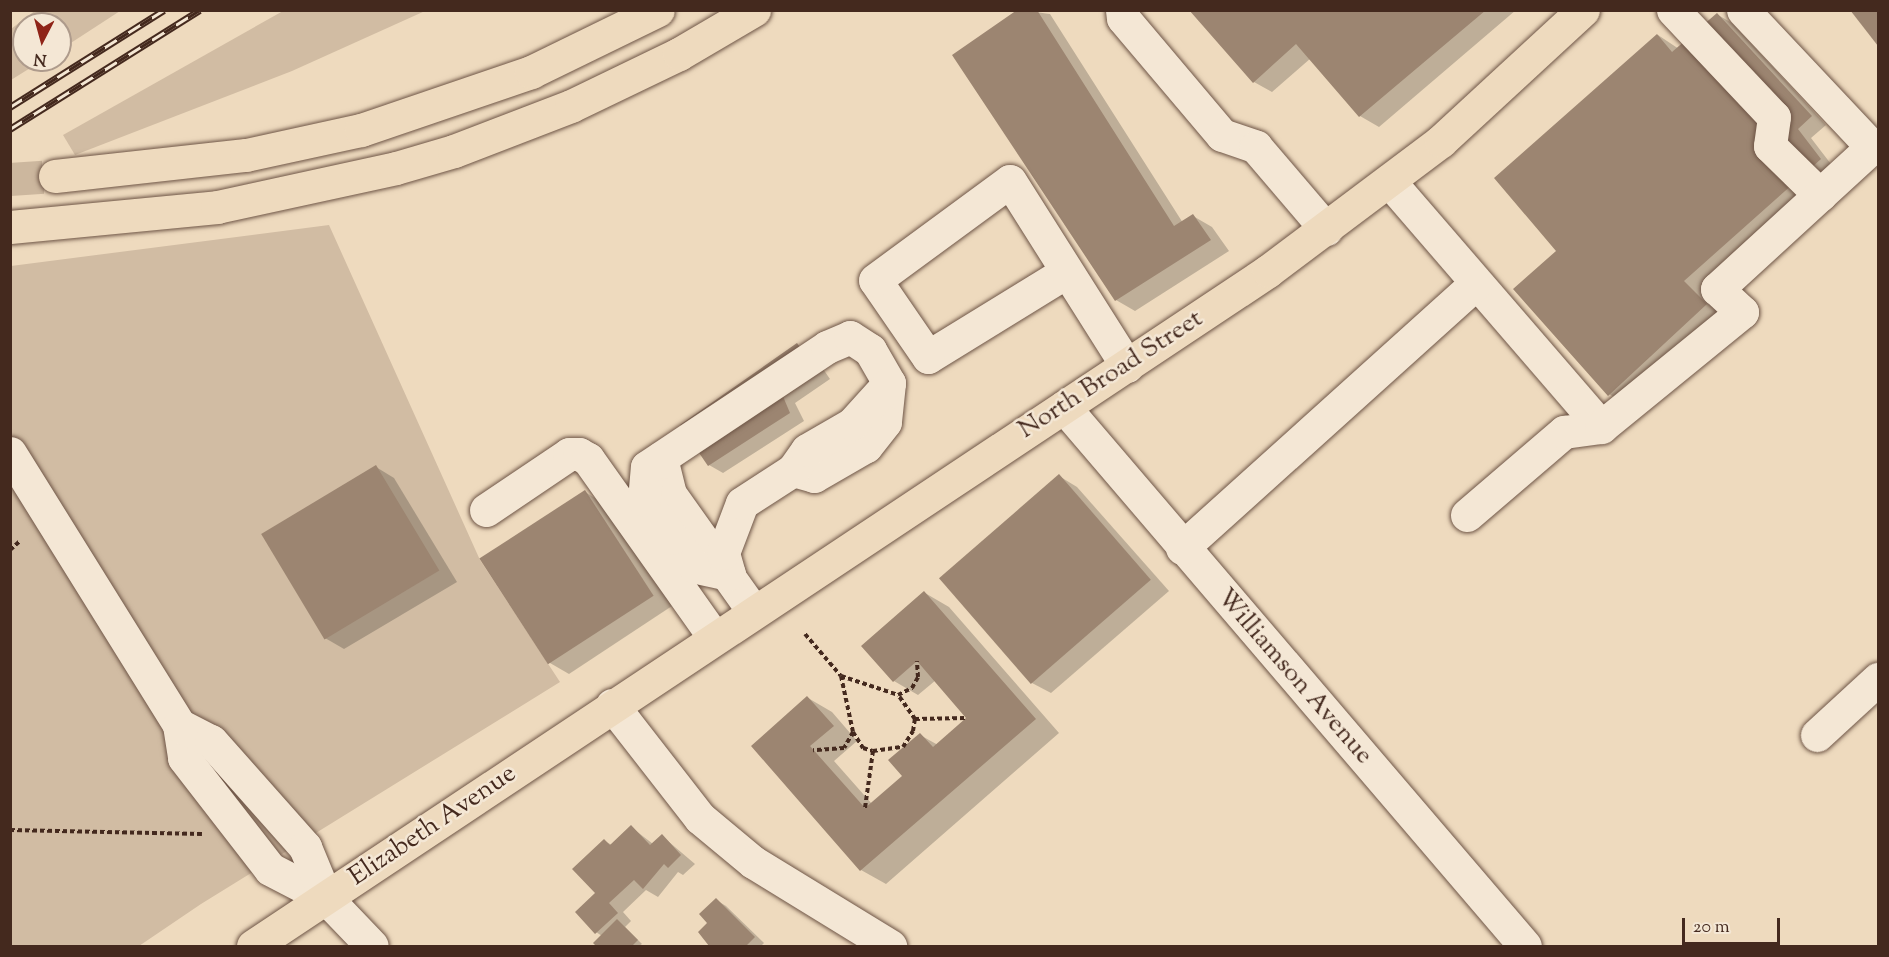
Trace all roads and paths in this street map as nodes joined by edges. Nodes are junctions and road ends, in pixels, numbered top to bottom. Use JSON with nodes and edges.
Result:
{"nodes":[{"id":1,"x":658,"y":10,"type":"edge"},
{"id":2,"x":753,"y":10,"type":"edge"},
{"id":3,"x":1122,"y":10,"type":"edge"},
{"id":4,"x":1583,"y":10,"type":"edge"},
{"id":5,"x":1673,"y":10,"type":"edge"},
{"id":6,"x":1743,"y":10,"type":"edge"},
{"id":7,"x":56,"y":176,"type":"tunnel mouth"},
{"id":8,"x":1389,"y":181,"type":"junction"},
{"id":9,"x":1820,"y":195,"type":"junction"},
{"id":10,"x":10,"y":227,"type":"edge"},
{"id":11,"x":1326,"y":229,"type":"junction"},
{"id":12,"x":1066,"y":272,"type":"junction"},
{"id":13,"x":1475,"y":284,"type":"junction"},
{"id":14,"x":1127,"y":366,"type":"junction"},
{"id":15,"x":1064,"y":407,"type":"junction"},
{"id":16,"x":1601,"y":427,"type":"junction"},
{"id":17,"x":10,"y":453,"type":"edge"},
{"id":18,"x":486,"y":510,"type":"dead end"},
{"id":19,"x":1467,"y":515,"type":"dead end"},
{"id":20,"x":20,"y":541,"type":"dead end"},
{"id":21,"x":1182,"y":548,"type":"junction"},
{"id":22,"x":10,"y":550,"type":"edge"},
{"id":23,"x":729,"y":574,"type":"junction"},
{"id":24,"x":753,"y":611,"type":"junction"},
{"id":25,"x":805,"y":634,"type":"dead end"},
{"id":26,"x":714,"y":637,"type":"junction"},
{"id":27,"x":917,"y":661,"type":"dead end"},
{"id":28,"x":841,"y":676,"type":"junction"},
{"id":29,"x":1878,"y":679,"type":"edge"},
{"id":30,"x":898,"y":695,"type":"junction"},
{"id":31,"x":612,"y":705,"type":"junction"},
{"id":32,"x":915,"y":718,"type":"junction"},
{"id":33,"x":966,"y":718,"type":"dead end"},
{"id":34,"x":854,"y":732,"type":"junction"},
{"id":35,"x":1817,"y":735,"type":"dead end"},
{"id":36,"x":813,"y":750,"type":"dead end"},
{"id":37,"x":873,"y":751,"type":"junction"},
{"id":38,"x":865,"y":808,"type":"dead end"},
{"id":39,"x":10,"y":830,"type":"edge"},
{"id":40,"x":211,"y":834,"type":"dead end"},
{"id":41,"x":326,"y":898,"type":"junction"},
{"id":42,"x":253,"y":946,"type":"edge"},
{"id":43,"x":372,"y":946,"type":"edge"},
{"id":44,"x":890,"y":946,"type":"edge"},
{"id":45,"x":1525,"y":946,"type":"edge"}],
"edges":[{"from":1,"to":7,"type":"main road"},
{"from":2,"to":10,"type":"main road"},
{"from":3,"to":11,"type":"street"},
{"from":4,"to":8,"type":"main road","name":"North Broad Street"},
{"from":5,"to":9,"type":"street"},
{"from":6,"to":9,"type":"street"},
{"from":8,"to":11,"type":"main road","name":"North Broad Street"},
{"from":8,"to":13,"type":"street"},
{"from":9,"to":16,"type":"street"},
{"from":11,"to":14,"type":"main road","name":"North Broad Street"},
{"from":12,"to":12,"type":"street"},
{"from":12,"to":14,"type":"street"},
{"from":13,"to":16,"type":"street"},
{"from":13,"to":21,"type":"street"},
{"from":14,"to":15,"type":"main road","name":"North Broad Street"},
{"from":15,"to":21,"type":"street","name":"Williamson Avenue"},
{"from":15,"to":24,"type":"main road","name":"North Broad Street"},
{"from":16,"to":19,"type":"street"},
{"from":17,"to":41,"type":"street"},
{"from":18,"to":26,"type":"street"},
{"from":20,"to":22,"type":"path"},
{"from":21,"to":45,"type":"street","name":"Williamson Avenue"},
{"from":23,"to":23,"type":"street"},
{"from":23,"to":24,"type":"street"},
{"from":24,"to":26,"type":"main road","name":"North Broad Street"},
{"from":25,"to":28,"type":"path"},
{"from":26,"to":31,"type":"main road","name":"North Broad Street"},
{"from":27,"to":30,"type":"path"},
{"from":28,"to":30,"type":"path"},
{"from":28,"to":34,"type":"path"},
{"from":29,"to":35,"type":"street"},
{"from":30,"to":32,"type":"path"},
{"from":31,"to":41,"type":"main road","name":"Elizabeth Avenue"},
{"from":31,"to":44,"type":"street"},
{"from":32,"to":33,"type":"path"},
{"from":32,"to":37,"type":"path"},
{"from":34,"to":36,"type":"path"},
{"from":34,"to":37,"type":"path"},
{"from":37,"to":38,"type":"path"},
{"from":39,"to":40,"type":"path"},
{"from":41,"to":42,"type":"main road","name":"Elizabeth Avenue"},
{"from":41,"to":43,"type":"street"}]}
